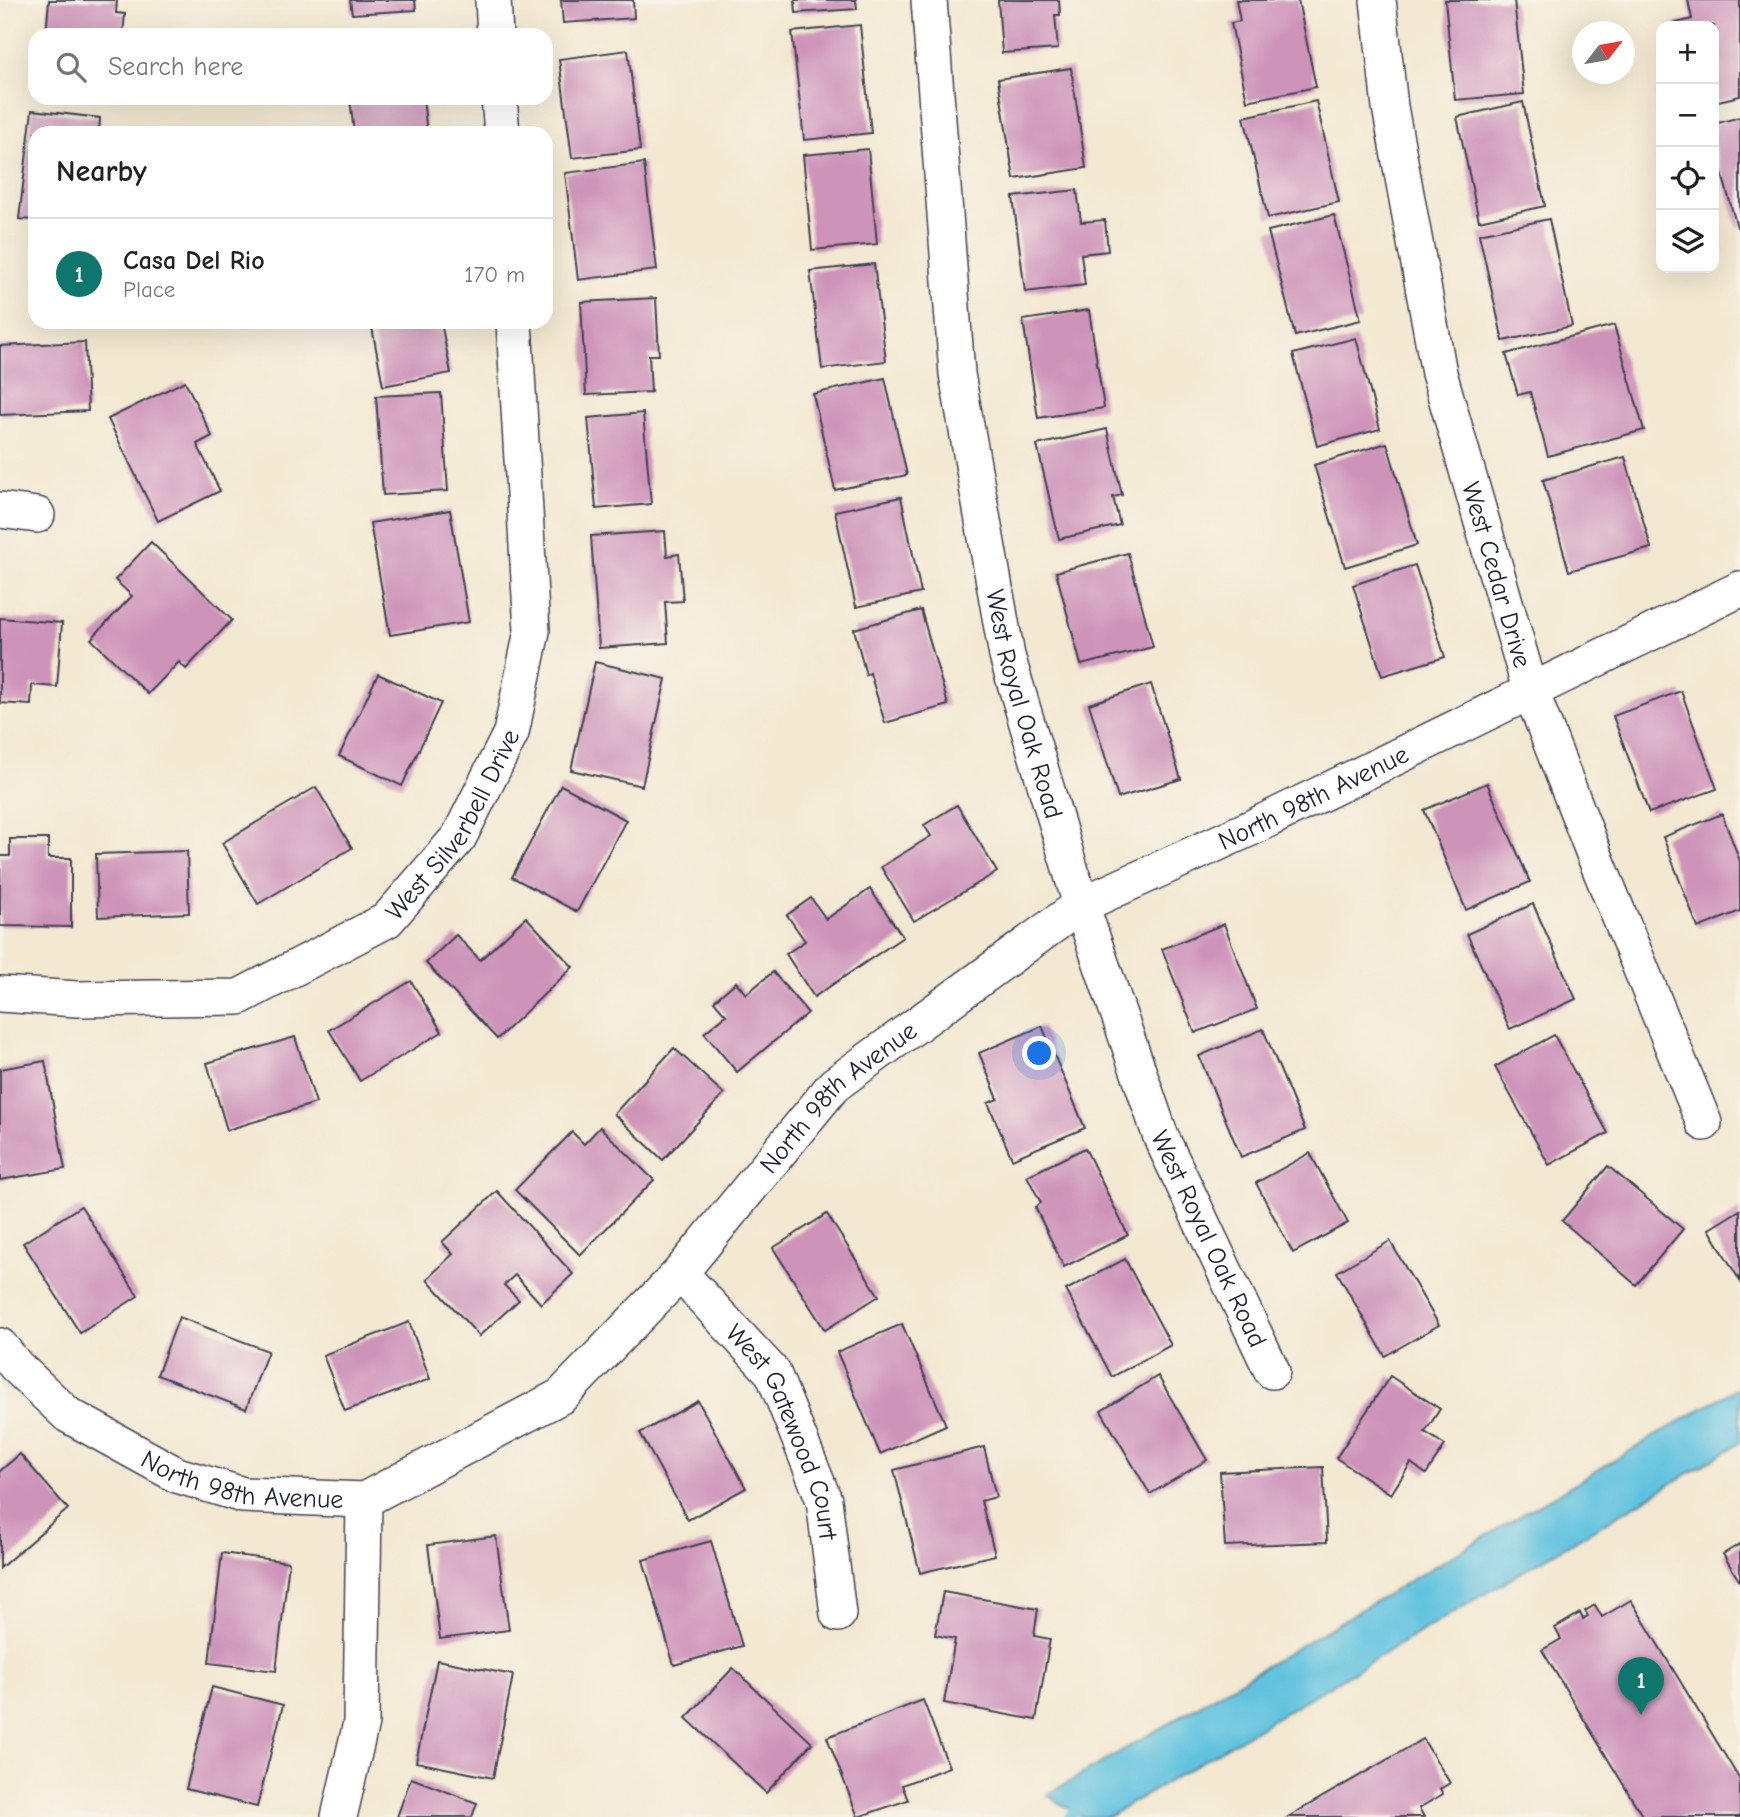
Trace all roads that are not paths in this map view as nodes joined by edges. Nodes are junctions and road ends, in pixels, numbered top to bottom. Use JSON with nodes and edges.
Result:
{"nodes":[{"id":1,"x":493,"y":0,"type":"edge"},
{"id":2,"x":929,"y":0,"type":"edge"},
{"id":3,"x":1378,"y":0,"type":"edge"},
{"id":4,"x":495,"y":28,"type":"edge"},
{"id":5,"x":500,"y":105,"type":"edge"},
{"id":6,"x":501,"y":126,"type":"edge"},
{"id":7,"x":514,"y":329,"type":"edge"},
{"id":8,"x":0,"y":510,"type":"edge"},
{"id":9,"x":37,"y":515,"type":"dead end"},
{"id":10,"x":1740,"y":589,"type":"edge"},
{"id":11,"x":1530,"y":689,"type":"junction"},
{"id":12,"x":1081,"y":905,"type":"junction"},
{"id":13,"x":0,"y":994,"type":"edge"},
{"id":14,"x":1704,"y":1123,"type":"dead end"},
{"id":15,"x":680,"y":1273,"type":"junction"},
{"id":16,"x":5,"y":1365,"type":"edge"},
{"id":17,"x":1272,"y":1371,"type":"dead end"},
{"id":18,"x":363,"y":1500,"type":"junction"},
{"id":19,"x":838,"y":1614,"type":"dead end"},
{"id":20,"x":339,"y":1817,"type":"edge"}],
"edges":[{"from":1,"to":4,"type":"street"},
{"from":2,"to":12,"type":"street","name":"West Royal Oak Road"},
{"from":3,"to":11,"type":"street","name":"West Cedar Drive"},
{"from":5,"to":6,"type":"street"},
{"from":7,"to":13,"type":"street","name":"West Silverbell Drive"},
{"from":8,"to":9,"type":"street"},
{"from":10,"to":11,"type":"street","name":"North 98th Avenue"},
{"from":11,"to":12,"type":"street","name":"North 98th Avenue"},
{"from":11,"to":14,"type":"street","name":"West Cedar Drive"},
{"from":12,"to":15,"type":"street","name":"North 98th Avenue"},
{"from":12,"to":17,"type":"street","name":"West Royal Oak Road"},
{"from":15,"to":18,"type":"street","name":"North 98th Avenue"},
{"from":15,"to":19,"type":"street","name":"West Gatewood Court"},
{"from":16,"to":18,"type":"street","name":"North 98th Avenue"},
{"from":18,"to":20,"type":"street"}]}
